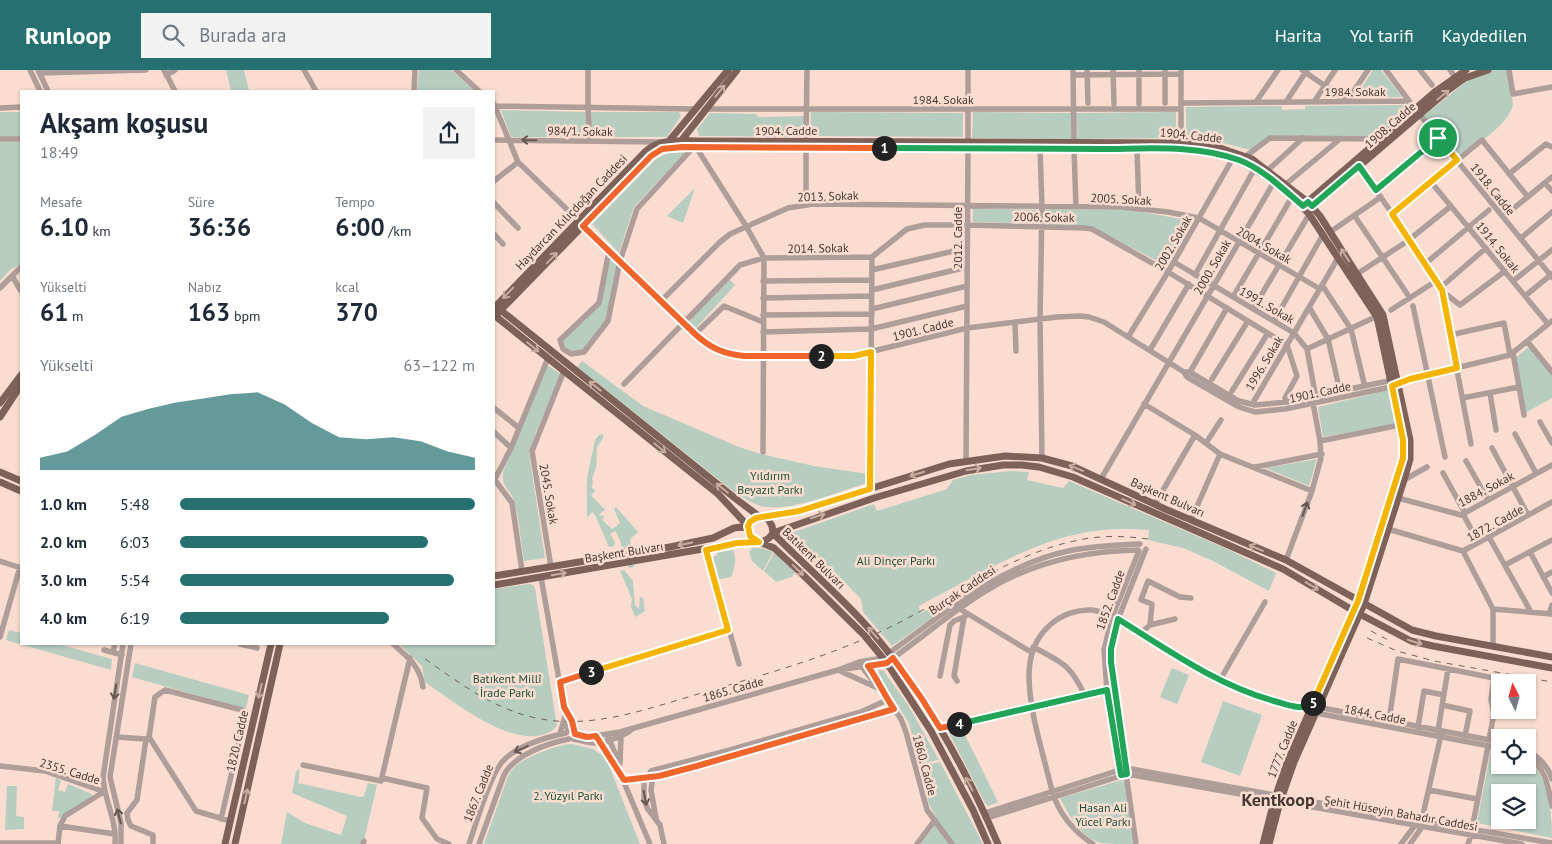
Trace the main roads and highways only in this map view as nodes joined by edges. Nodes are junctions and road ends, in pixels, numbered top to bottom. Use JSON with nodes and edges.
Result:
{"nodes":[{"id":1,"x":728,"y":70,"type":"edge"},
{"id":2,"x":737,"y":70,"type":"edge"},
{"id":3,"x":1466,"y":70,"type":"edge"},
{"id":4,"x":1488,"y":70,"type":"edge"},
{"id":5,"x":1417,"y":112,"type":"junction"},
{"id":6,"x":668,"y":144,"type":"junction"},
{"id":7,"x":681,"y":144,"type":"junction"},
{"id":8,"x":806,"y":144,"type":"junction"},
{"id":9,"x":968,"y":145,"type":"junction"},
{"id":10,"x":1074,"y":146,"type":"junction"},
{"id":11,"x":1181,"y":146,"type":"junction"},
{"id":12,"x":1307,"y":208,"type":"junction"},
{"id":13,"x":496,"y":312,"type":"edge"},
{"id":14,"x":550,"y":355,"type":"junction"},
{"id":15,"x":20,"y":376,"type":"edge"},
{"id":16,"x":1395,"y":383,"type":"junction"},
{"id":17,"x":20,"y":386,"type":"edge"},
{"id":18,"x":0,"y":403,"type":"edge"},
{"id":19,"x":0,"y":416,"type":"edge"},
{"id":20,"x":0,"y":472,"type":"edge"},
{"id":21,"x":20,"y":481,"type":"edge"},
{"id":22,"x":0,"y":482,"type":"edge"},
{"id":23,"x":20,"y":491,"type":"edge"},
{"id":24,"x":760,"y":517,"type":"junction"},
{"id":25,"x":748,"y":526,"type":"junction"},
{"id":26,"x":773,"y":533,"type":"junction"},
{"id":27,"x":759,"y":542,"type":"junction"},
{"id":28,"x":495,"y":576,"type":"edge"},
{"id":29,"x":1364,"y":582,"type":"junction"},
{"id":30,"x":495,"y":586,"type":"edge"},
{"id":31,"x":1342,"y":592,"type":"junction"},
{"id":32,"x":1361,"y":603,"type":"junction"},
{"id":33,"x":1357,"y":613,"type":"junction"},
{"id":34,"x":1371,"y":620,"type":"junction"},
{"id":35,"x":1354,"y":630,"type":"junction"},
{"id":36,"x":271,"y":645,"type":"edge"},
{"id":37,"x":280,"y":645,"type":"edge"},
{"id":38,"x":1552,"y":657,"type":"edge"},
{"id":39,"x":888,"y":658,"type":"junction"},
{"id":40,"x":1552,"y":668,"type":"edge"},
{"id":41,"x":1314,"y":709,"type":"junction"},
{"id":42,"x":1278,"y":799,"type":"junction"},
{"id":43,"x":224,"y":844,"type":"edge"},
{"id":44,"x":235,"y":844,"type":"edge"},
{"id":45,"x":988,"y":844,"type":"edge"},
{"id":46,"x":998,"y":844,"type":"edge"},
{"id":47,"x":1263,"y":844,"type":"edge"},
{"id":48,"x":1269,"y":844,"type":"edge"}],
"edges":[{"from":1,"to":6,"type":"main road"},
{"from":7,"to":2,"type":"main road","one_way":true},
{"from":3,"to":5,"type":"main road","name":"1908. Cadde"},
{"from":5,"to":4,"type":"main road","name":"1908. Cadde","one_way":true},
{"from":5,"to":12,"type":"main road","name":"1908. Cadde"},
{"from":5,"to":12,"type":"main road","name":"1908. Cadde"},
{"from":6,"to":7,"type":"main road"},
{"from":6,"to":13,"type":"main road","name":"Haydarcan Kılıçdoğan Caddesi"},
{"from":7,"to":8,"type":"main road","name":"1904. Cadde"},
{"from":7,"to":8,"type":"main road","name":"1904. Cadde"},
{"from":8,"to":9,"type":"main road","name":"1904. Cadde"},
{"from":9,"to":10,"type":"main road","name":"1904. Cadde"},
{"from":9,"to":10,"type":"main road","name":"1904. Cadde"},
{"from":10,"to":11,"type":"main road","name":"1904. Cadde"},
{"from":10,"to":11,"type":"main road","name":"1904. Cadde"},
{"from":11,"to":12,"type":"main road","name":"1904. Cadde"},
{"from":11,"to":12,"type":"main road","name":"1904. Cadde"},
{"from":12,"to":16,"type":"main road","name":"1904. Cadde"},
{"from":16,"to":12,"type":"main road","name":"1904. Cadde","one_way":true},
{"from":13,"to":14,"type":"main road","name":"Batıkent Bulvarı"},
{"from":24,"to":14,"type":"main road","name":"Batıkent Bulvarı","one_way":true},
{"from":14,"to":25,"type":"main road","name":"Batıkent Bulvarı","one_way":true},
{"from":15,"to":18,"type":"main road"},
{"from":16,"to":29,"type":"main road","name":"1904. Cadde"},
{"from":16,"to":32,"type":"main road","name":"1904. Cadde"},
{"from":17,"to":19,"type":"main road"},
{"from":20,"to":21,"type":"main road"},
{"from":22,"to":23,"type":"main road"},
{"from":24,"to":25,"type":"main road"},
{"from":24,"to":26,"type":"main road","name":"Batıkent Bulvarı"},
{"from":31,"to":24,"type":"main road","name":"Başkent Bulvarı","one_way":true},
{"from":25,"to":27,"type":"main road","name":"Batıkent Bulvarı"},
{"from":25,"to":28,"type":"main road","name":"Başkent Bulvarı","one_way":true},
{"from":26,"to":27,"type":"main road"},
{"from":26,"to":33,"type":"main road","name":"Başkent Bulvarı","one_way":true},
{"from":39,"to":26,"type":"main road","name":"Batıkent Bulvarı","one_way":true},
{"from":30,"to":27,"type":"main road","name":"Başkent Bulvarı","one_way":true},
{"from":27,"to":39,"type":"main road","name":"Batıkent Bulvarı","one_way":true},
{"from":29,"to":31,"type":"main road"},
{"from":29,"to":32,"type":"main road","name":"1904. Cadde"},
{"from":31,"to":32,"type":"main road","name":"Başkent Bulvarı"},
{"from":32,"to":33,"type":"main road"},
{"from":32,"to":38,"type":"main road","name":"Başkent Bulvarı"},
{"from":33,"to":34,"type":"main road","name":"Başkent Bulvarı"},
{"from":33,"to":35,"type":"main road","name":"1777. Cadde"},
{"from":33,"to":41,"type":"main road","name":"1777. Cadde"},
{"from":34,"to":35,"type":"main road"},
{"from":34,"to":40,"type":"main road","name":"Başkent Bulvarı","one_way":true},
{"from":35,"to":41,"type":"main road","name":"1777. Cadde"},
{"from":36,"to":43,"type":"main road","name":"1820. Cadde","one_way":true},
{"from":44,"to":37,"type":"main road","name":"1820. Cadde","one_way":true},
{"from":39,"to":45,"type":"main road","name":"Batıkent Bulvarı"},
{"from":46,"to":39,"type":"main road","name":"Batıkent Bulvarı","one_way":true},
{"from":41,"to":42,"type":"main road","name":"1777. Cadde"},
{"from":42,"to":47,"type":"main road","name":"1777. Cadde"},
{"from":42,"to":48,"type":"main road","name":"1777. Cadde"}]}
